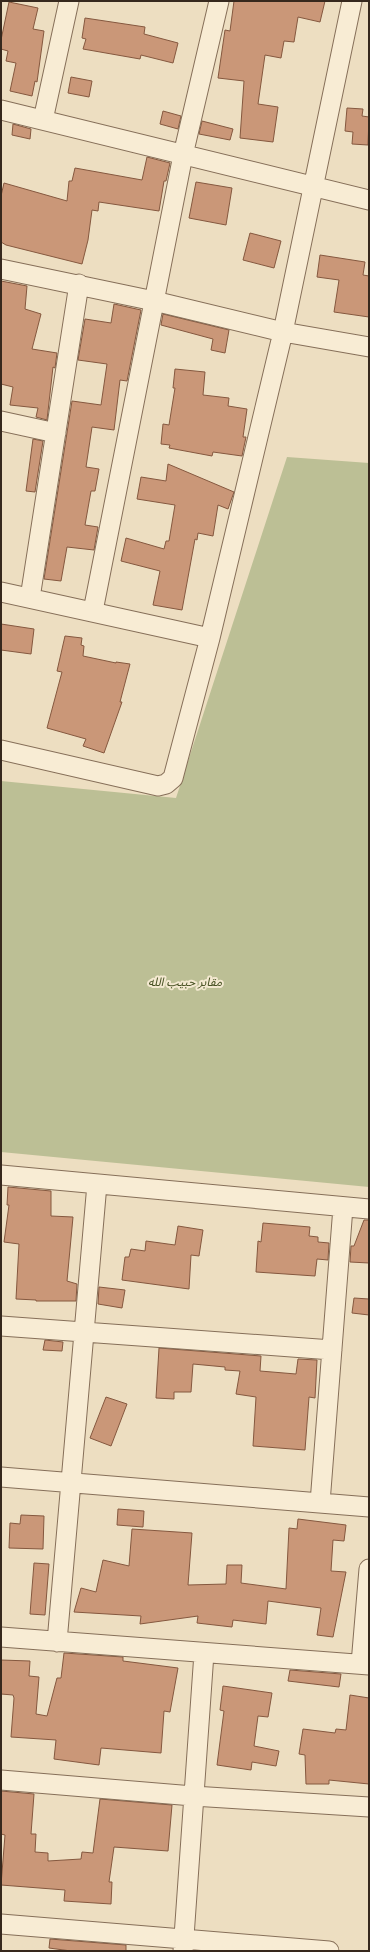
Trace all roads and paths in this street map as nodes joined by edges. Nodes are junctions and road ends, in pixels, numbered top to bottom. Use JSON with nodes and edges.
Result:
{"nodes":[{"id":1,"x":69,"y":1,"type":"edge"},
{"id":2,"x":219,"y":1,"type":"edge"},
{"id":3,"x":352,"y":1,"type":"edge"},
{"id":4,"x":1,"y":110,"type":"edge"},
{"id":5,"x":43,"y":120,"type":"junction"},
{"id":6,"x":183,"y":155,"type":"junction"},
{"id":7,"x":312,"y":188,"type":"junction"},
{"id":8,"x":369,"y":200,"type":"edge"},
{"id":9,"x":1,"y":269,"type":"edge"},
{"id":10,"x":79,"y":284,"type":"junction"},
{"id":11,"x":154,"y":301,"type":"junction"},
{"id":12,"x":283,"y":332,"type":"junction"},
{"id":13,"x":369,"y":347,"type":"edge"},
{"id":14,"x":1,"y":421,"type":"edge"},
{"id":15,"x":56,"y":432,"type":"junction"},
{"id":16,"x":1,"y":592,"type":"edge"},
{"id":17,"x":30,"y":598,"type":"junction"},
{"id":18,"x":93,"y":611,"type":"junction"},
{"id":19,"x":210,"y":638,"type":"junction"},
{"id":20,"x":1,"y":750,"type":"edge"},
{"id":21,"x":1,"y":1175,"type":"edge"},
{"id":22,"x":97,"y":1184,"type":"junction"},
{"id":23,"x":343,"y":1207,"type":"junction"},
{"id":24,"x":369,"y":1209,"type":"edge"},
{"id":25,"x":1,"y":1326,"type":"edge"},
{"id":26,"x":85,"y":1332,"type":"junction"},
{"id":27,"x":332,"y":1350,"type":"junction"},
{"id":28,"x":1,"y":1477,"type":"edge"},
{"id":29,"x":72,"y":1482,"type":"junction"},
{"id":30,"x":320,"y":1503,"type":"junction"},
{"id":31,"x":369,"y":1507,"type":"edge"},
{"id":32,"x":369,"y":1569,"type":"edge"},
{"id":33,"x":1,"y":1638,"type":"edge"},
{"id":34,"x":57,"y":1642,"type":"junction"},
{"id":35,"x":204,"y":1653,"type":"junction"},
{"id":36,"x":365,"y":1665,"type":"edge"},
{"id":37,"x":1,"y":1780,"type":"edge"},
{"id":38,"x":193,"y":1796,"type":"junction"},
{"id":39,"x":369,"y":1807,"type":"edge"},
{"id":40,"x":1,"y":1924,"type":"edge"},
{"id":41,"x":183,"y":1945,"type":"edge"},
{"id":42,"x":329,"y":1951,"type":"edge"}],
"edges":[{"from":1,"to":5,"type":"street"},
{"from":2,"to":6,"type":"street"},
{"from":3,"to":7,"type":"street"},
{"from":4,"to":5,"type":"street"},
{"from":5,"to":6,"type":"street"},
{"from":6,"to":7,"type":"street"},
{"from":6,"to":11,"type":"street"},
{"from":7,"to":8,"type":"street"},
{"from":7,"to":12,"type":"street"},
{"from":9,"to":10,"type":"street"},
{"from":10,"to":11,"type":"street"},
{"from":10,"to":15,"type":"street"},
{"from":11,"to":12,"type":"street"},
{"from":11,"to":18,"type":"street"},
{"from":12,"to":13,"type":"street"},
{"from":12,"to":19,"type":"street"},
{"from":14,"to":15,"type":"street"},
{"from":15,"to":17,"type":"street"},
{"from":16,"to":17,"type":"street"},
{"from":17,"to":18,"type":"street"},
{"from":18,"to":19,"type":"street"},
{"from":19,"to":20,"type":"street"},
{"from":21,"to":22,"type":"street"},
{"from":22,"to":23,"type":"street"},
{"from":22,"to":26,"type":"street"},
{"from":23,"to":24,"type":"street"},
{"from":23,"to":27,"type":"street"},
{"from":25,"to":26,"type":"street"},
{"from":26,"to":27,"type":"street"},
{"from":26,"to":29,"type":"street"},
{"from":27,"to":30,"type":"street"},
{"from":28,"to":29,"type":"street"},
{"from":29,"to":30,"type":"street"},
{"from":29,"to":34,"type":"street"},
{"from":30,"to":31,"type":"street"},
{"from":32,"to":36,"type":"street"},
{"from":33,"to":34,"type":"street"},
{"from":34,"to":35,"type":"street"},
{"from":35,"to":36,"type":"street"},
{"from":35,"to":38,"type":"street"},
{"from":37,"to":38,"type":"street"},
{"from":38,"to":39,"type":"street"},
{"from":38,"to":41,"type":"street"},
{"from":40,"to":41,"type":"street"},
{"from":41,"to":42,"type":"street"}]}
